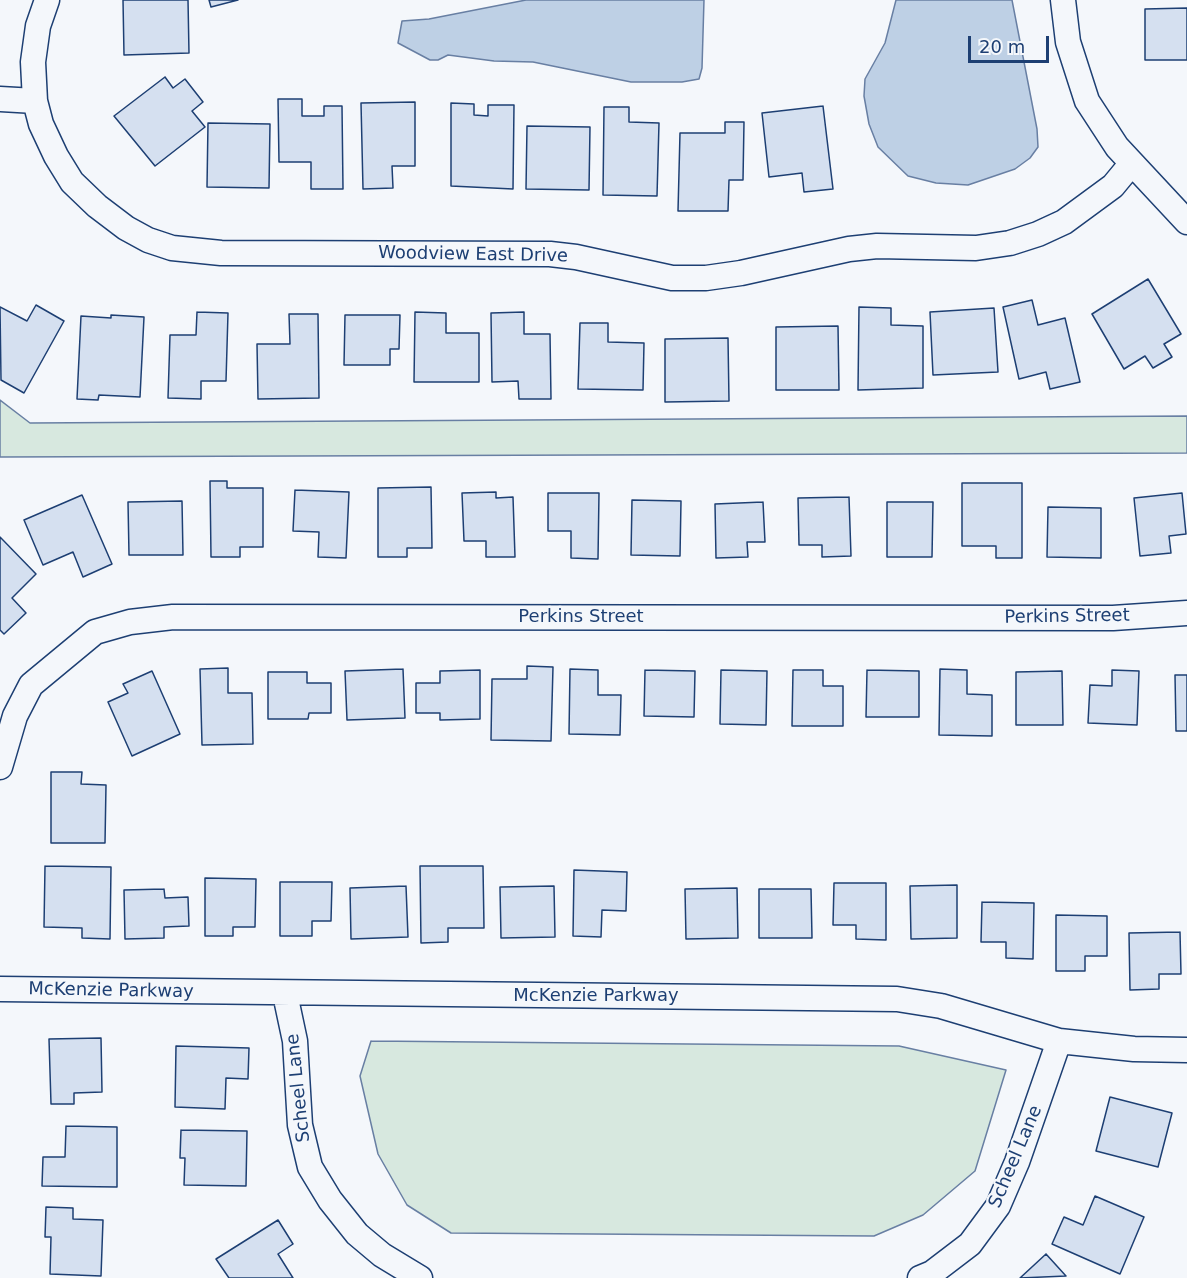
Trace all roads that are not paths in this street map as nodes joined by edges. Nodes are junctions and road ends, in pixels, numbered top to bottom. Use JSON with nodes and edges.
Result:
{"nodes":[{"id":1,"x":47,"y":0,"type":"edge"},
{"id":2,"x":1063,"y":0,"type":"edge"},
{"id":3,"x":0,"y":99,"type":"edge"},
{"id":4,"x":35,"y":101,"type":"junction"},
{"id":5,"x":1132,"y":164,"type":"junction"},
{"id":6,"x":1187,"y":222,"type":"edge"},
{"id":7,"x":1187,"y":613,"type":"edge"},
{"id":8,"x":0,"y":767,"type":"edge"},
{"id":9,"x":0,"y":989,"type":"edge"},
{"id":10,"x":285,"y":994,"type":"junction"},
{"id":11,"x":1059,"y":1041,"type":"junction"},
{"id":12,"x":1187,"y":1050,"type":"edge"},
{"id":13,"x":420,"y":1278,"type":"edge"},
{"id":14,"x":920,"y":1278,"type":"edge"}],
"edges":[{"from":1,"to":4,"type":"street","name":"Woodview East Drive"},
{"from":2,"to":5,"type":"street"},
{"from":3,"to":4,"type":"street"},
{"from":4,"to":5,"type":"street","name":"Woodview East Drive"},
{"from":5,"to":6,"type":"street"},
{"from":7,"to":8,"type":"street","name":"Perkins Street"},
{"from":9,"to":10,"type":"street","name":"McKenzie Parkway"},
{"from":10,"to":11,"type":"street","name":"McKenzie Parkway"},
{"from":10,"to":13,"type":"street","name":"Scheel Lane"},
{"from":11,"to":12,"type":"street","name":"McKenzie Parkway"},
{"from":11,"to":14,"type":"street","name":"Scheel Lane"}]}
